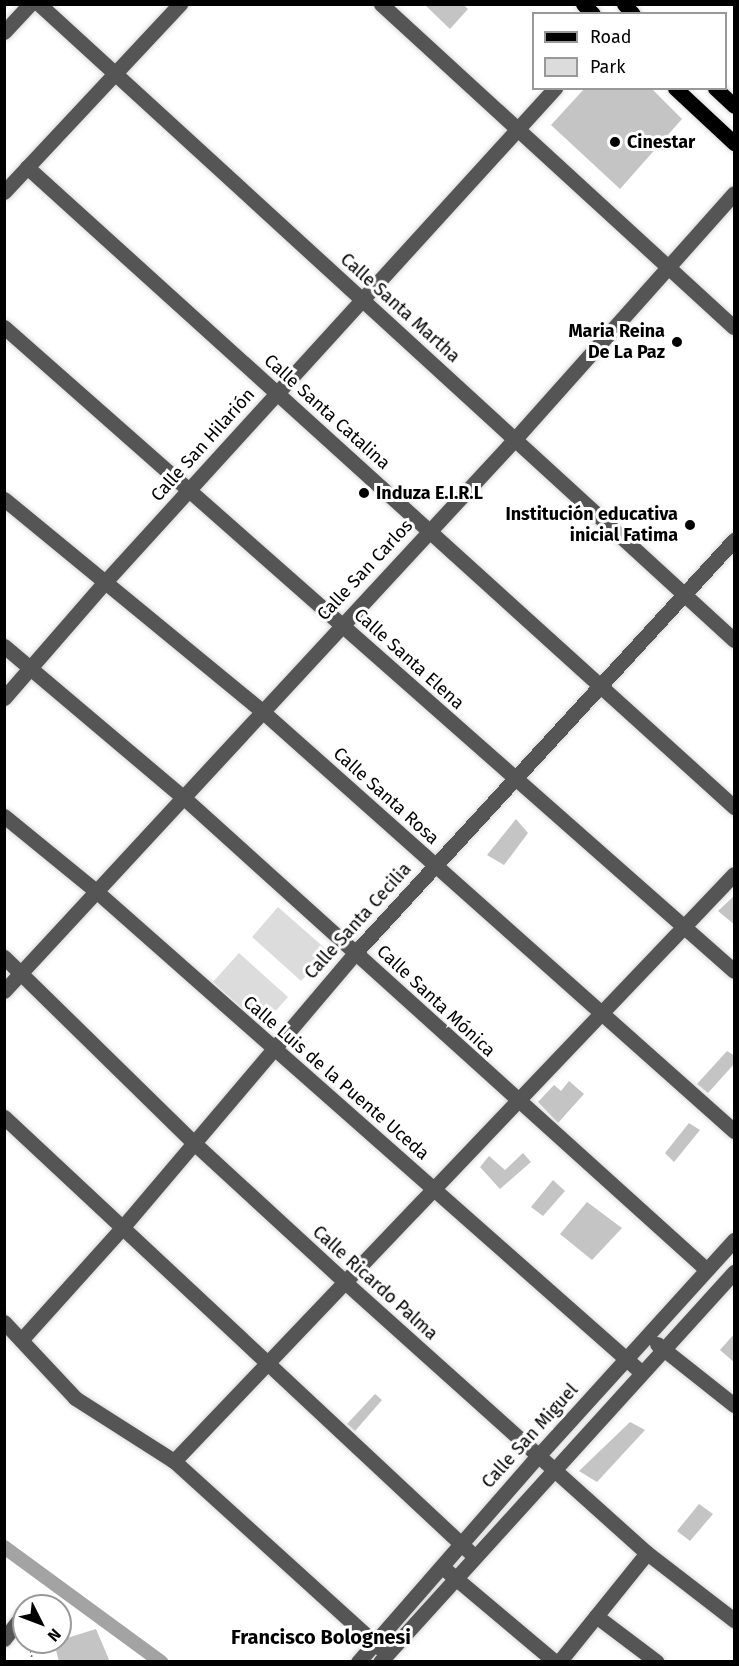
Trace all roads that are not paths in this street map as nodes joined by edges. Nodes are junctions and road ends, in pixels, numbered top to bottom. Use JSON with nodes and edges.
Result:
{"nodes":[{"id":1,"x":180,"y":4,"type":"edge"},
{"id":2,"x":381,"y":4,"type":"edge"},
{"id":3,"x":39,"y":5,"type":"edge"},
{"id":4,"x":4,"y":32,"type":"edge"},
{"id":5,"x":115,"y":74,"type":"junction"},
{"id":6,"x":553,"y":90,"type":"edge"},
{"id":7,"x":677,"y":90,"type":"edge"},
{"id":8,"x":717,"y":90,"type":"edge"},
{"id":9,"x":735,"y":106,"type":"edge"},
{"id":10,"x":518,"y":130,"type":"junction"},
{"id":11,"x":735,"y":143,"type":"edge"},
{"id":12,"x":27,"y":167,"type":"junction"},
{"id":13,"x":4,"y":192,"type":"edge"},
{"id":14,"x":735,"y":193,"type":"edge"},
{"id":15,"x":670,"y":268,"type":"junction"},
{"id":16,"x":364,"y":301,"type":"junction"},
{"id":17,"x":4,"y":327,"type":"edge"},
{"id":18,"x":735,"y":327,"type":"edge"},
{"id":19,"x":276,"y":393,"type":"junction"},
{"id":20,"x":515,"y":439,"type":"junction"},
{"id":21,"x":189,"y":490,"type":"junction"},
{"id":22,"x":4,"y":500,"type":"edge"},
{"id":23,"x":428,"y":530,"type":"junction"},
{"id":24,"x":735,"y":540,"type":"edge"},
{"id":25,"x":104,"y":583,"type":"junction"},
{"id":26,"x":685,"y":595,"type":"junction"},
{"id":27,"x":341,"y":625,"type":"junction"},
{"id":28,"x":735,"y":640,"type":"edge"},
{"id":29,"x":4,"y":646,"type":"edge"},
{"id":30,"x":31,"y":669,"type":"junction"},
{"id":31,"x":600,"y":685,"type":"junction"},
{"id":32,"x":4,"y":698,"type":"edge"},
{"id":33,"x":262,"y":711,"type":"junction"},
{"id":34,"x":514,"y":779,"type":"junction"},
{"id":35,"x":183,"y":797,"type":"junction"},
{"id":36,"x":735,"y":807,"type":"edge"},
{"id":37,"x":4,"y":816,"type":"edge"},
{"id":38,"x":434,"y":866,"type":"junction"},
{"id":39,"x":735,"y":874,"type":"edge"},
{"id":40,"x":96,"y":891,"type":"junction"},
{"id":41,"x":683,"y":928,"type":"junction"},
{"id":42,"x":355,"y":953,"type":"junction"},
{"id":43,"x":4,"y":957,"type":"edge"},
{"id":44,"x":735,"y":970,"type":"edge"},
{"id":45,"x":22,"y":972,"type":"junction"},
{"id":46,"x":4,"y":991,"type":"edge"},
{"id":47,"x":603,"y":1012,"type":"junction"},
{"id":48,"x":271,"y":1049,"type":"junction"},
{"id":49,"x":517,"y":1102,"type":"junction"},
{"id":50,"x":4,"y":1117,"type":"edge"},
{"id":51,"x":735,"y":1131,"type":"edge"},
{"id":52,"x":194,"y":1143,"type":"junction"},
{"id":53,"x":434,"y":1189,"type":"junction"},
{"id":54,"x":122,"y":1228,"type":"junction"},
{"id":55,"x":735,"y":1240,"type":"edge"},
{"id":56,"x":706,"y":1269,"type":"junction"},
{"id":57,"x":735,"y":1272,"type":"edge"},
{"id":58,"x":346,"y":1283,"type":"junction"},
{"id":59,"x":4,"y":1322,"type":"edge"},
{"id":60,"x":646,"y":1335,"type":"junction"},
{"id":61,"x":22,"y":1339,"type":"junction"},
{"id":62,"x":664,"y":1350,"type":"junction"},
{"id":63,"x":626,"y":1358,"type":"junction"},
{"id":64,"x":267,"y":1365,"type":"junction"},
{"id":65,"x":641,"y":1372,"type":"junction"},
{"id":66,"x":735,"y":1405,"type":"edge"},
{"id":67,"x":538,"y":1456,"type":"junction"},
{"id":68,"x":174,"y":1461,"type":"junction"},
{"id":69,"x":553,"y":1467,"type":"junction"},
{"id":70,"x":460,"y":1544,"type":"junction"},
{"id":71,"x":647,"y":1552,"type":"junction"},
{"id":72,"x":473,"y":1555,"type":"junction"},
{"id":73,"x":441,"y":1566,"type":"junction"},
{"id":74,"x":453,"y":1576,"type":"junction"},
{"id":75,"x":596,"y":1616,"type":"junction"},
{"id":76,"x":735,"y":1620,"type":"edge"},
{"id":77,"x":374,"y":1642,"type":"junction"},
{"id":78,"x":383,"y":1657,"type":"edge"},
{"id":79,"x":358,"y":1662,"type":"edge"},
{"id":80,"x":557,"y":1662,"type":"edge"},
{"id":81,"x":657,"y":1662,"type":"edge"}],
"edges":[{"from":1,"to":5,"type":"street"},
{"from":2,"to":10,"type":"street"},
{"from":3,"to":4,"type":"street"},
{"from":3,"to":5,"type":"street","name":"Calle Santa Martha"},
{"from":5,"to":12,"type":"street"},
{"from":5,"to":16,"type":"street","name":"Calle Santa Martha"},
{"from":6,"to":10,"type":"street","name":"Calle San Hilarión"},
{"from":7,"to":11,"type":"main road"},
{"from":8,"to":9,"type":"main road"},
{"from":10,"to":15,"type":"street"},
{"from":10,"to":16,"type":"street","name":"Calle San Hilarión"},
{"from":12,"to":13,"type":"street"},
{"from":12,"to":19,"type":"street","name":"Calle Santa Catalina"},
{"from":14,"to":15,"type":"street","name":"Calle San Carlos"},
{"from":15,"to":18,"type":"street"},
{"from":15,"to":20,"type":"street","name":"Calle San Carlos"},
{"from":16,"to":19,"type":"street","name":"Calle San Hilarión"},
{"from":16,"to":20,"type":"street","name":"Calle Santa Martha"},
{"from":17,"to":21,"type":"street","name":"Calle Santa Elena"},
{"from":19,"to":21,"type":"street","name":"Calle San Hilarión"},
{"from":19,"to":23,"type":"street","name":"Calle Santa Catalina"},
{"from":20,"to":23,"type":"street","name":"Calle San Carlos"},
{"from":20,"to":26,"type":"street","name":"Calle Santa Martha"},
{"from":21,"to":25,"type":"street","name":"Calle San Hilarión"},
{"from":21,"to":27,"type":"street","name":"Calle Santa Elena"},
{"from":22,"to":25,"type":"street","name":"Calle Santa Rosa"},
{"from":23,"to":27,"type":"street","name":"Calle San Carlos"},
{"from":23,"to":31,"type":"street","name":"Calle Santa Catalina"},
{"from":24,"to":26,"type":"street","name":"Calle Santa Cecilia"},
{"from":25,"to":30,"type":"street","name":"Calle San Hilarión"},
{"from":25,"to":33,"type":"street","name":"Calle Santa Rosa"},
{"from":26,"to":28,"type":"street","name":"Calle Santa Martha"},
{"from":26,"to":31,"type":"street","name":"Calle Santa Cecilia"},
{"from":27,"to":33,"type":"street","name":"Calle San Carlos"},
{"from":27,"to":34,"type":"street","name":"Calle Santa Elena"},
{"from":29,"to":30,"type":"street","name":"Calle Santa Mónica"},
{"from":30,"to":32,"type":"street","name":"Calle San Hilarión"},
{"from":30,"to":35,"type":"street","name":"Calle Santa Mónica"},
{"from":31,"to":34,"type":"street","name":"Calle Santa Cecilia"},
{"from":31,"to":36,"type":"street","name":"Calle Santa Catalina"},
{"from":33,"to":35,"type":"street","name":"Calle San Carlos"},
{"from":33,"to":38,"type":"street","name":"Calle Santa Rosa"},
{"from":34,"to":38,"type":"street","name":"Calle Santa Cecilia"},
{"from":34,"to":41,"type":"street","name":"Calle Santa Elena"},
{"from":35,"to":40,"type":"street","name":"Calle San Carlos"},
{"from":35,"to":42,"type":"street","name":"Calle Santa Mónica"},
{"from":37,"to":40,"type":"street","name":"Calle Luis de la Puente Uceda"},
{"from":38,"to":42,"type":"street","name":"Calle Santa Cecilia"},
{"from":38,"to":47,"type":"street","name":"Calle Santa Rosa"},
{"from":39,"to":41,"type":"street"},
{"from":40,"to":45,"type":"street","name":"Calle San Carlos"},
{"from":40,"to":48,"type":"street","name":"Calle Luis de la Puente Uceda"},
{"from":41,"to":44,"type":"street","name":"Calle Santa Elena"},
{"from":41,"to":47,"type":"street"},
{"from":42,"to":48,"type":"street","name":"Calle Santa Cecilia"},
{"from":42,"to":49,"type":"street","name":"Calle Santa Mónica"},
{"from":43,"to":45,"type":"street","name":"Calle Ricardo Palma"},
{"from":45,"to":46,"type":"street","name":"Calle San Carlos"},
{"from":45,"to":52,"type":"street","name":"Calle Ricardo Palma"},
{"from":47,"to":49,"type":"street"},
{"from":47,"to":51,"type":"street","name":"Calle Santa Rosa"},
{"from":48,"to":52,"type":"street","name":"Calle Santa Cecilia"},
{"from":48,"to":53,"type":"street","name":"Calle Luis de la Puente Uceda"},
{"from":49,"to":53,"type":"street"},
{"from":49,"to":56,"type":"street","name":"Calle Santa Mónica"},
{"from":50,"to":54,"type":"street"},
{"from":52,"to":54,"type":"street","name":"Calle Santa Cecilia"},
{"from":52,"to":58,"type":"street","name":"Calle Ricardo Palma"},
{"from":53,"to":58,"type":"street"},
{"from":53,"to":63,"type":"street","name":"Calle Luis de la Puente Uceda"},
{"from":54,"to":61,"type":"street","name":"Calle Santa Cecilia"},
{"from":54,"to":64,"type":"street"},
{"from":55,"to":56,"type":"street","name":"Calle San Miguel"},
{"from":56,"to":60,"type":"street","name":"Calle San Miguel"},
{"from":57,"to":62,"type":"street","name":"Calle San Miguel"},
{"from":58,"to":64,"type":"street"},
{"from":58,"to":67,"type":"street","name":"Calle Ricardo Palma"},
{"from":59,"to":61,"type":"street"},
{"from":60,"to":62,"type":"street"},
{"from":60,"to":63,"type":"street","name":"Calle San Miguel"},
{"from":61,"to":68,"type":"street"},
{"from":62,"to":65,"type":"street","name":"Calle San Miguel"},
{"from":62,"to":66,"type":"street"},
{"from":63,"to":65,"type":"street","name":"Calle Luis de la Puente Uceda"},
{"from":63,"to":67,"type":"street","name":"Calle San Miguel"},
{"from":64,"to":68,"type":"street"},
{"from":64,"to":70,"type":"street"},
{"from":65,"to":69,"type":"street","name":"Calle San Miguel"},
{"from":67,"to":69,"type":"street","name":"Calle Ricardo Palma"},
{"from":67,"to":70,"type":"street","name":"Calle San Miguel"},
{"from":68,"to":77,"type":"street"},
{"from":69,"to":71,"type":"street","name":"Calle Ricardo Palma"},
{"from":69,"to":72,"type":"street","name":"Calle San Miguel"},
{"from":70,"to":72,"type":"street"},
{"from":70,"to":73,"type":"street","name":"Calle San Miguel"},
{"from":71,"to":75,"type":"street"},
{"from":71,"to":76,"type":"street","name":"Calle Ricardo Palma"},
{"from":72,"to":74,"type":"street","name":"Calle San Miguel"},
{"from":73,"to":74,"type":"street"},
{"from":73,"to":77,"type":"street","name":"Calle San Miguel"},
{"from":74,"to":78,"type":"street","name":"Calle San Miguel"},
{"from":74,"to":80,"type":"street"},
{"from":75,"to":80,"type":"street"},
{"from":75,"to":81,"type":"street"},
{"from":77,"to":78,"type":"street"},
{"from":77,"to":79,"type":"street","name":"Calle San Miguel"}]}
